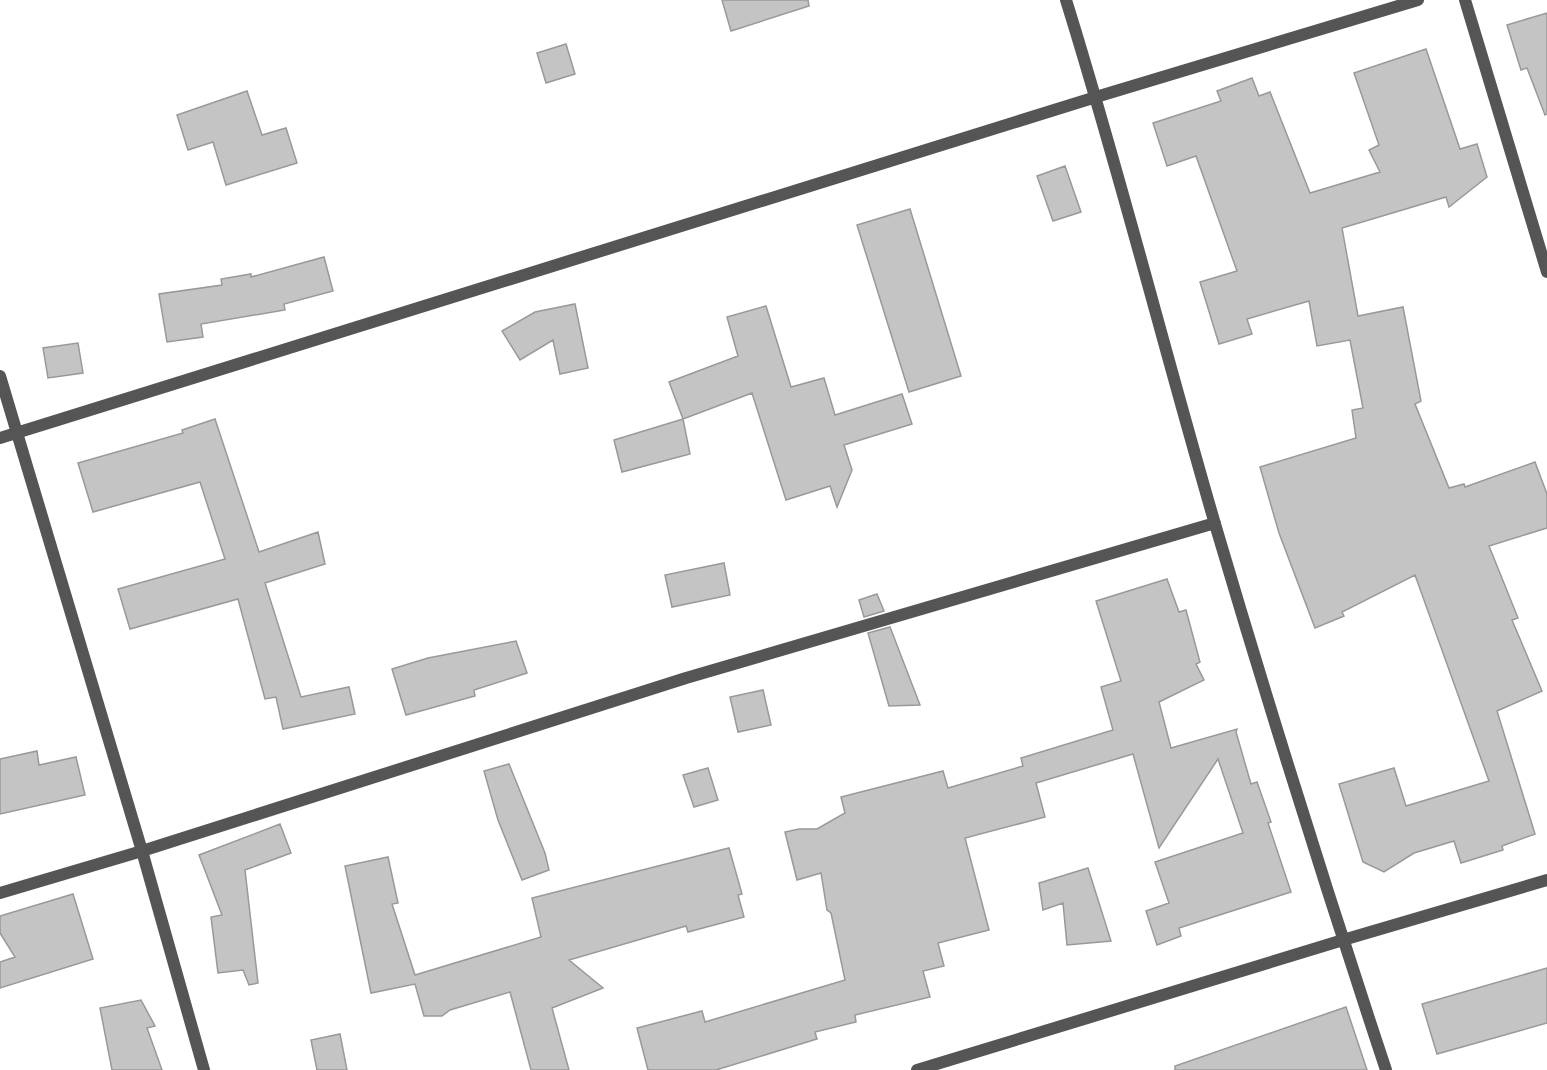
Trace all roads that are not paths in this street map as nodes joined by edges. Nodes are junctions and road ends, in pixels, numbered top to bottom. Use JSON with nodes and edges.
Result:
{"nodes":[{"id":1,"x":1066,"y":0,"type":"edge"},
{"id":2,"x":1418,"y":0,"type":"edge"},
{"id":3,"x":1465,"y":0,"type":"edge"},
{"id":4,"x":1096,"y":97,"type":"junction"},
{"id":5,"x":1547,"y":272,"type":"edge"},
{"id":6,"x":0,"y":376,"type":"edge"},
{"id":7,"x":17,"y":432,"type":"junction"},
{"id":8,"x":0,"y":438,"type":"edge"},
{"id":9,"x":1215,"y":523,"type":"junction"},
{"id":10,"x":142,"y":851,"type":"junction"},
{"id":11,"x":1547,"y":880,"type":"edge"},
{"id":12,"x":0,"y":893,"type":"edge"},
{"id":13,"x":1342,"y":940,"type":"junction"},
{"id":14,"x":204,"y":1070,"type":"edge"},
{"id":15,"x":917,"y":1070,"type":"edge"},
{"id":16,"x":1386,"y":1070,"type":"edge"}],
"edges":[{"from":1,"to":4,"type":"street"},
{"from":2,"to":4,"type":"street"},
{"from":3,"to":5,"type":"street"},
{"from":4,"to":7,"type":"street"},
{"from":4,"to":9,"type":"street"},
{"from":6,"to":7,"type":"street"},
{"from":7,"to":8,"type":"street"},
{"from":7,"to":10,"type":"street"},
{"from":9,"to":10,"type":"street"},
{"from":9,"to":13,"type":"street"},
{"from":10,"to":12,"type":"street"},
{"from":10,"to":14,"type":"street"},
{"from":11,"to":13,"type":"street"},
{"from":13,"to":15,"type":"street"},
{"from":13,"to":16,"type":"street"}]}
